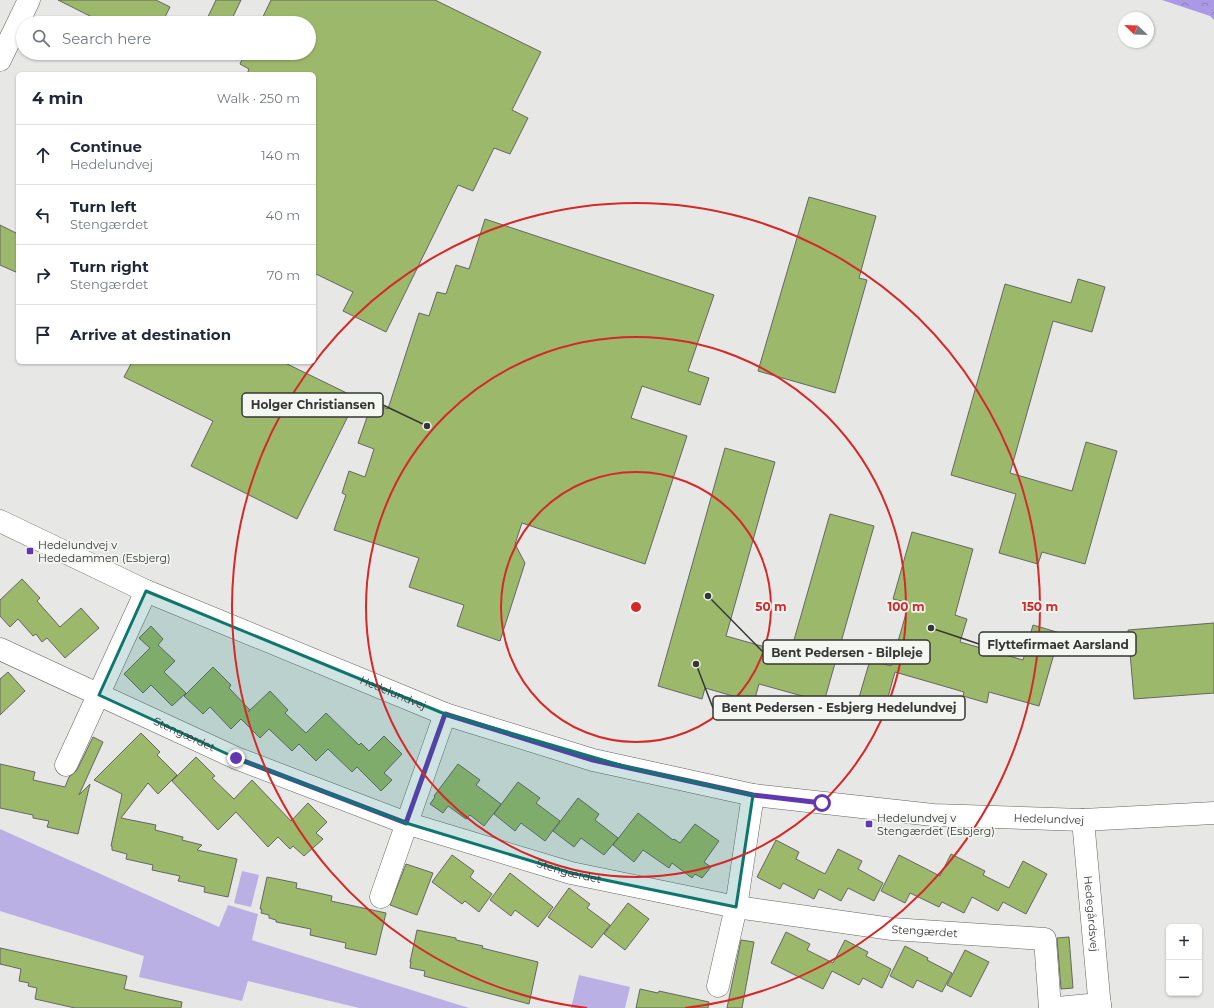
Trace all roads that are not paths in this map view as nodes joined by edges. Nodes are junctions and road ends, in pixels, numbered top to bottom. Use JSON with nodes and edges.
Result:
{"nodes":[{"id":1,"x":29,"y":0,"type":"edge"},
{"id":2,"x":21,"y":16,"type":"edge"},
{"id":3,"x":16,"y":27,"type":"edge"},
{"id":4,"x":0,"y":60,"type":"edge"},
{"id":5,"x":0,"y":520,"type":"edge"},
{"id":6,"x":146,"y":591,"type":"junction"},
{"id":7,"x":0,"y":649,"type":"edge"},
{"id":8,"x":98,"y":695,"type":"junction"},
{"id":9,"x":445,"y":714,"type":"junction"},
{"id":10,"x":66,"y":765,"type":"dead end"},
{"id":11,"x":753,"y":795,"type":"junction"},
{"id":12,"x":1214,"y":813,"type":"edge"},
{"id":13,"x":1083,"y":820,"type":"junction"},
{"id":14,"x":406,"y":823,"type":"junction"},
{"id":15,"x":380,"y":897,"type":"dead end"},
{"id":16,"x":736,"y":907,"type":"junction"},
{"id":17,"x":718,"y":986,"type":"dead end"},
{"id":18,"x":1100,"y":1006,"type":"edge"},
{"id":19,"x":1050,"y":1008,"type":"edge"},
{"id":20,"x":1057,"y":1008,"type":"edge"}],
"edges":[{"from":1,"to":2,"type":"street"},
{"from":3,"to":4,"type":"street"},
{"from":5,"to":6,"type":"street","name":"Hedelundvej"},
{"from":6,"to":8,"type":"street"},
{"from":6,"to":9,"type":"street","name":"Hedelundvej"},
{"from":7,"to":8,"type":"street","name":"Stengærdet"},
{"from":8,"to":10,"type":"street"},
{"from":8,"to":14,"type":"street","name":"Stengærdet"},
{"from":9,"to":11,"type":"street","name":"Hedelundvej"},
{"from":9,"to":14,"type":"street"},
{"from":11,"to":13,"type":"street","name":"Hedelundvej"},
{"from":11,"to":16,"type":"street"},
{"from":12,"to":13,"type":"street","name":"Hedelundvej"},
{"from":13,"to":18,"type":"street","name":"Hedegårdsvej"},
{"from":14,"to":15,"type":"street"},
{"from":14,"to":16,"type":"street","name":"Stengærdet"},
{"from":16,"to":17,"type":"street"},
{"from":16,"to":19,"type":"street","name":"Stengærdet"},
{"from":18,"to":20,"type":"street"}]}
